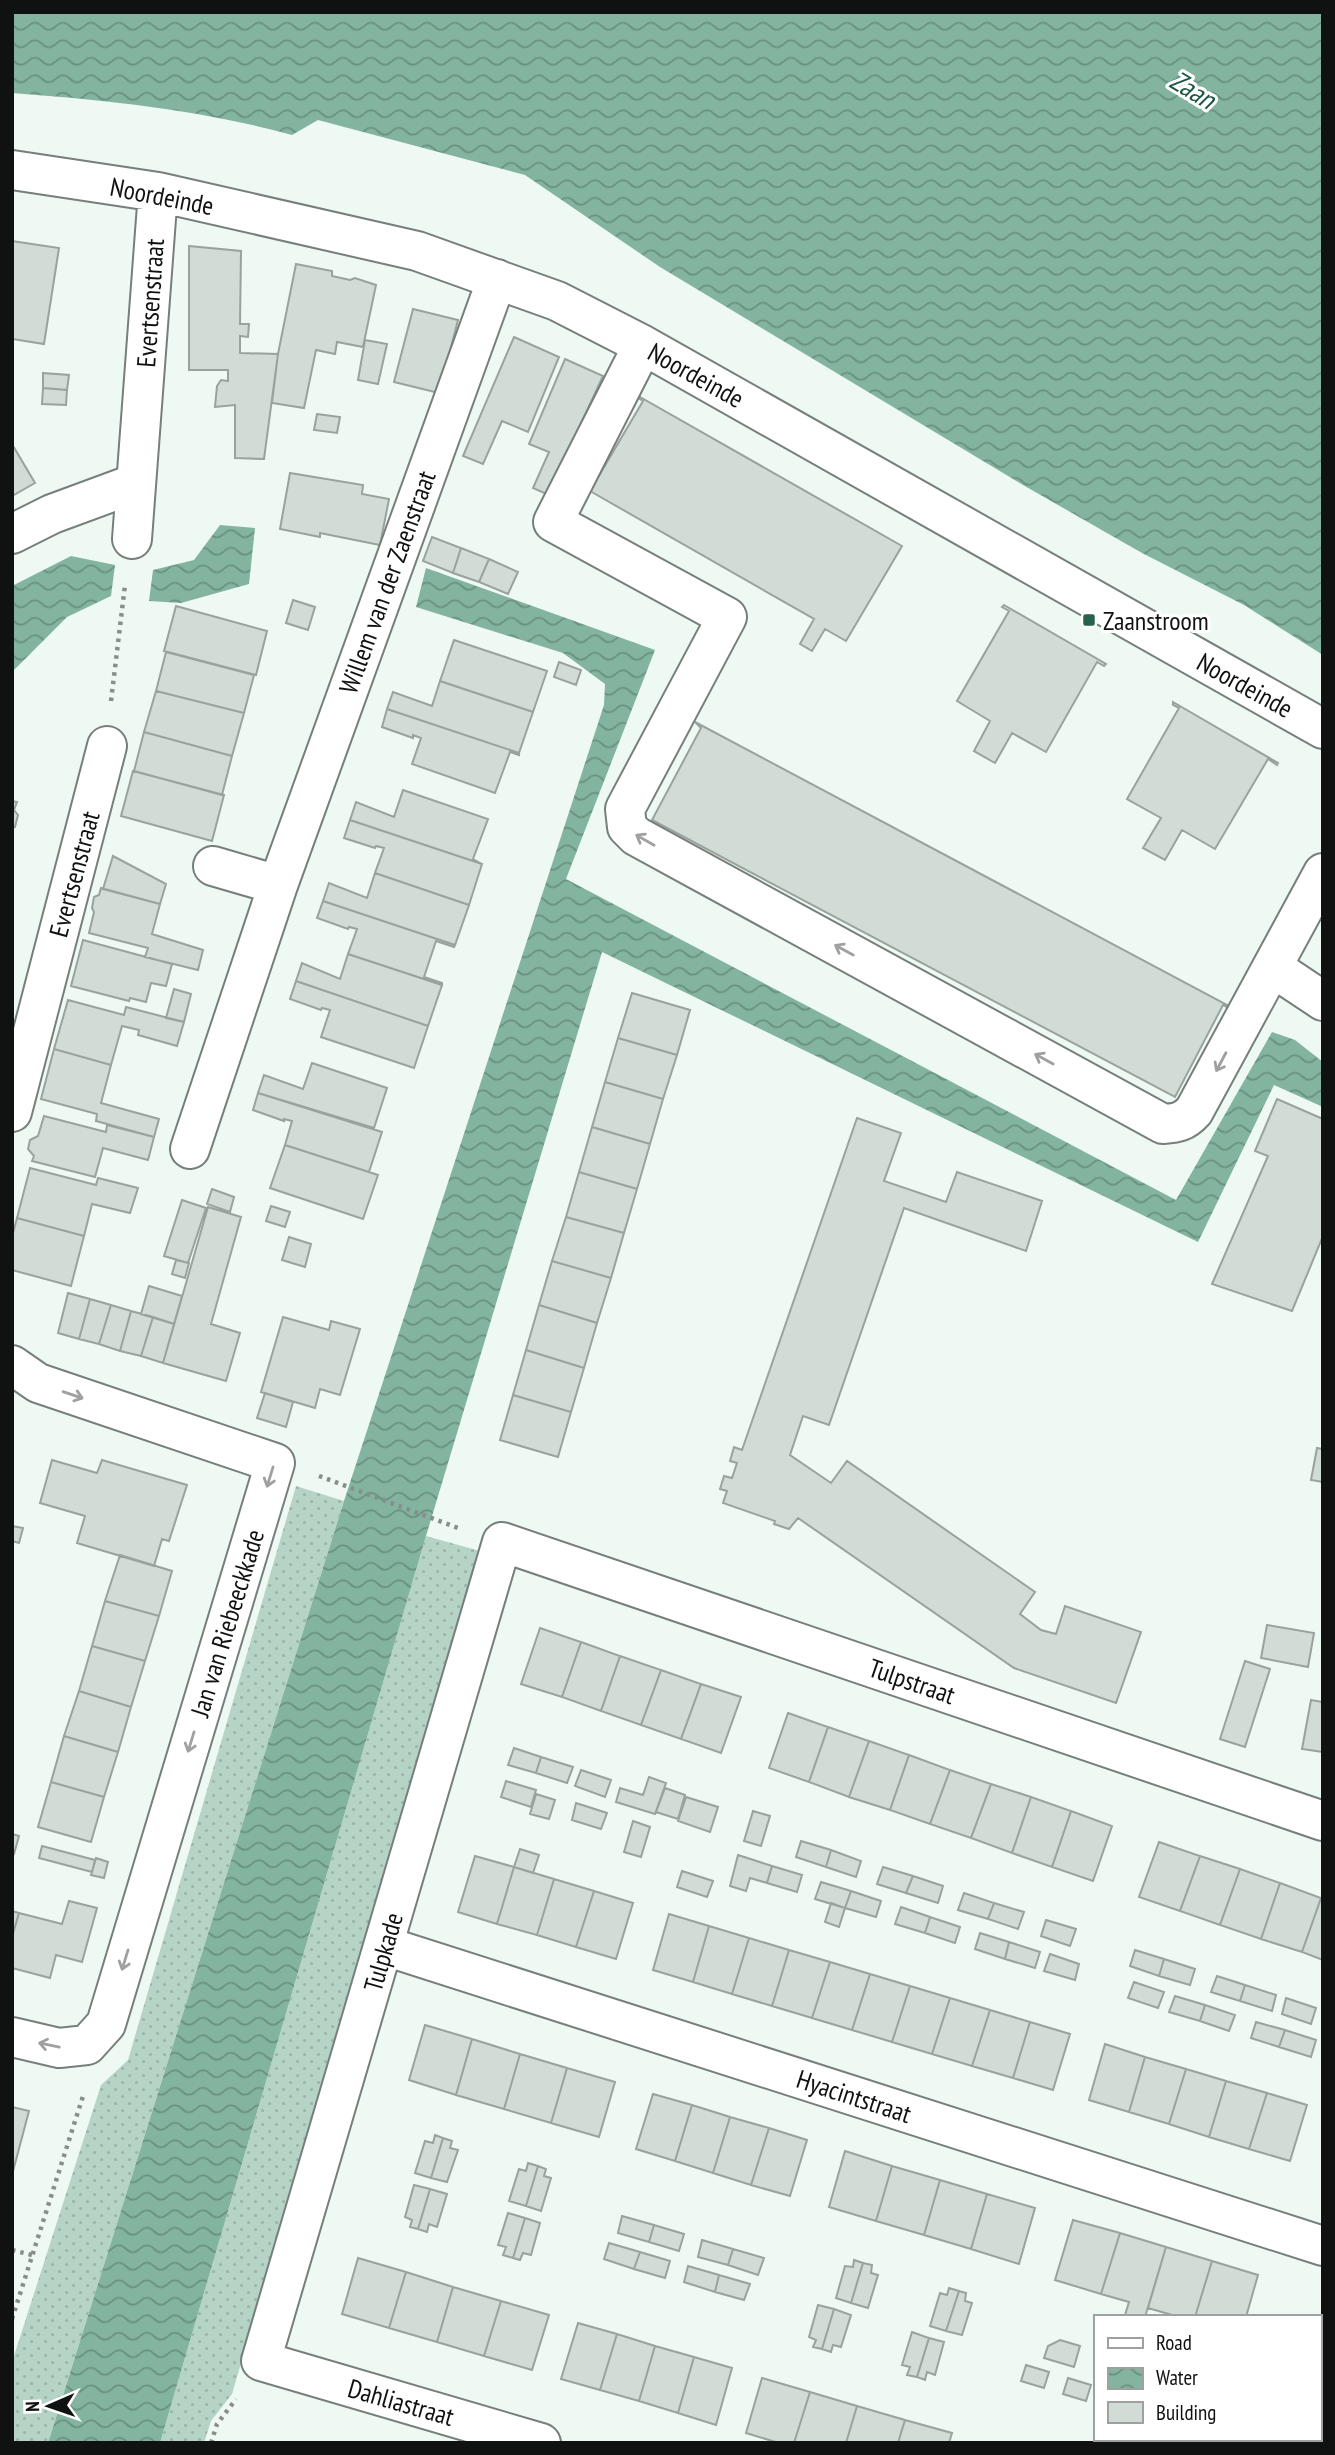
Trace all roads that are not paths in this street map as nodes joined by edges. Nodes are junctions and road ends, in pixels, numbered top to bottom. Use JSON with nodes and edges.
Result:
{"nodes":[{"id":1,"x":12,"y":170,"type":"edge"},
{"id":2,"x":158,"y":192,"type":"junction"},
{"id":3,"x":497,"y":279,"type":"junction"},
{"id":4,"x":643,"y":345,"type":"junction"},
{"id":5,"x":136,"y":483,"type":"junction"},
{"id":6,"x":12,"y":534,"type":"edge"},
{"id":7,"x":132,"y":539,"type":"dead end"},
{"id":8,"x":1323,"y":729,"type":"edge"},
{"id":9,"x":107,"y":746,"type":"road end"},
{"id":10,"x":213,"y":866,"type":"dead end"},
{"id":11,"x":1323,"y":873,"type":"edge"},
{"id":12,"x":278,"y":885,"type":"junction"},
{"id":13,"x":1272,"y":967,"type":"junction"},
{"id":14,"x":1323,"y":1001,"type":"edge"},
{"id":15,"x":12,"y":1112,"type":"edge"},
{"id":16,"x":190,"y":1149,"type":"dead end"},
{"id":17,"x":12,"y":1365,"type":"edge"},
{"id":18,"x":502,"y":1542,"type":"joint"},
{"id":19,"x":1323,"y":1821,"type":"edge"},
{"id":20,"x":384,"y":1946,"type":"junction"},
{"id":21,"x":12,"y":2037,"type":"edge"},
{"id":22,"x":1323,"y":2246,"type":"edge"},
{"id":23,"x":261,"y":2361,"type":"joint"},
{"id":24,"x":541,"y":2443,"type":"edge"}],
"edges":[{"from":1,"to":2,"type":"street","name":"Noordeinde"},
{"from":2,"to":3,"type":"street","name":"Noordeinde"},
{"from":2,"to":5,"type":"street","name":"Evertsenstraat"},
{"from":3,"to":4,"type":"street","name":"Noordeinde"},
{"from":3,"to":12,"type":"street","name":"Willem van der Zaenstraat"},
{"from":4,"to":8,"type":"street","name":"Noordeinde"},
{"from":13,"to":4,"type":"street","one_way":true},
{"from":5,"to":6,"type":"street"},
{"from":5,"to":7,"type":"street","name":"Evertsenstraat"},
{"from":9,"to":15,"type":"street","name":"Evertsenstraat"},
{"from":10,"to":12,"type":"street"},
{"from":11,"to":13,"type":"street"},
{"from":12,"to":16,"type":"street","name":"Willem van der Zaenstraat"},
{"from":13,"to":14,"type":"street"},
{"from":17,"to":21,"type":"street","name":"Jan van Riebeeckkade","one_way":true},
{"from":18,"to":19,"type":"street","name":"Tulpstraat"},
{"from":18,"to":20,"type":"street","name":"Tulpkade"},
{"from":20,"to":22,"type":"street","name":"Hyacintstraat"},
{"from":20,"to":23,"type":"street","name":"Tulpkade"},
{"from":23,"to":24,"type":"street","name":"Dahliastraat"}]}
